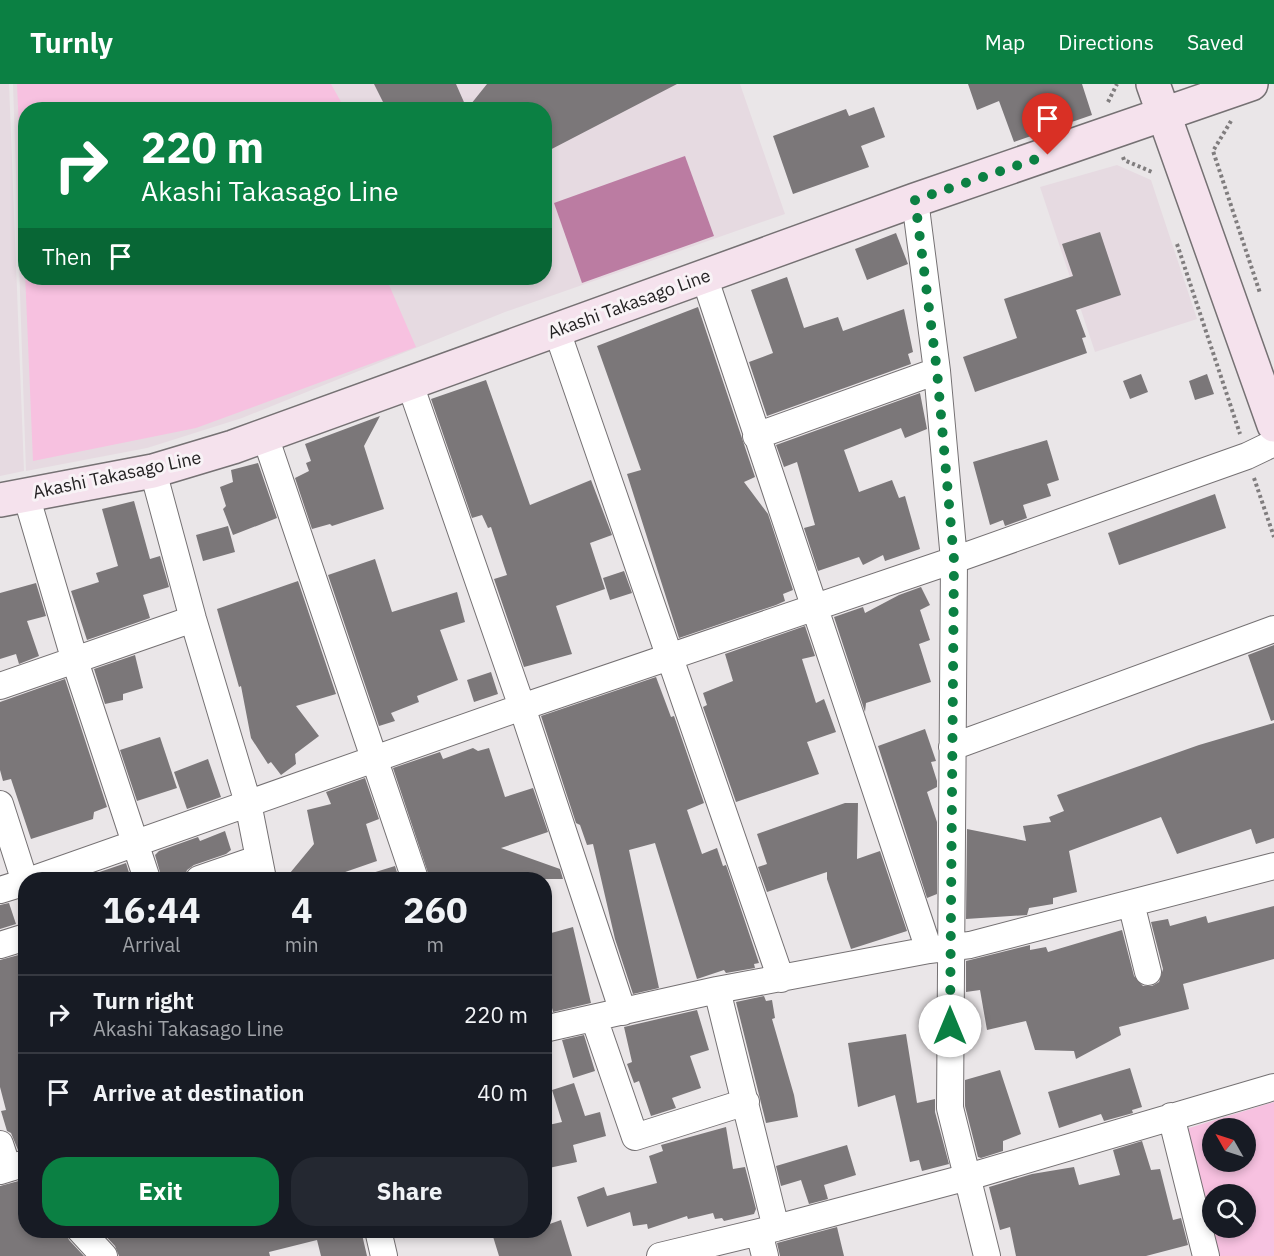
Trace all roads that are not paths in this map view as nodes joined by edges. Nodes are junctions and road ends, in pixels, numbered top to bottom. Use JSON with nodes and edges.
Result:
{"nodes":[{"id":1,"x":1251,"y":84,"type":"edge"},
{"id":2,"x":1159,"y":98,"type":"edge"},
{"id":3,"x":915,"y":200,"type":"junction"},
{"id":4,"x":704,"y":276,"type":"junction"},
{"id":5,"x":557,"y":331,"type":"junction"},
{"id":6,"x":937,"y":371,"type":"junction"},
{"id":7,"x":410,"y":384,"type":"junction"},
{"id":8,"x":1274,"y":425,"type":"edge"},
{"id":9,"x":265,"y":436,"type":"junction"},
{"id":10,"x":756,"y":436,"type":"junction"},
{"id":11,"x":1274,"y":443,"type":"edge"},
{"id":12,"x":153,"y":471,"type":"junction"},
{"id":13,"x":13,"y":497,"type":"edge"},
{"id":14,"x":954,"y":560,"type":"junction"},
{"id":15,"x":814,"y":609,"type":"junction"},
{"id":16,"x":193,"y":619,"type":"junction"},
{"id":17,"x":1274,"y":629,"type":"edge"},
{"id":18,"x":669,"y":658,"type":"junction"},
{"id":19,"x":75,"y":661,"type":"junction"},
{"id":20,"x":0,"y":686,"type":"edge"},
{"id":21,"x":522,"y":707,"type":"junction"},
{"id":22,"x":952,"y":747,"type":"junction"},
{"id":23,"x":373,"y":760,"type":"junction"},
{"id":24,"x":248,"y":803,"type":"junction"},
{"id":25,"x":0,"y":804,"type":"edge"},
{"id":26,"x":136,"y":844,"type":"junction"},
{"id":27,"x":1274,"y":866,"type":"edge"},
{"id":28,"x":260,"y":869,"type":"edge"},
{"id":29,"x":24,"y":872,"type":"edge"},
{"id":30,"x":56,"y":872,"type":"edge"},
{"id":31,"x":145,"y":872,"type":"edge"},
{"id":32,"x":242,"y":872,"type":"edge"},
{"id":33,"x":413,"y":872,"type":"edge"},
{"id":34,"x":18,"y":885,"type":"edge"},
{"id":35,"x":0,"y":890,"type":"edge"},
{"id":36,"x":1131,"y":903,"type":"junction"},
{"id":37,"x":18,"y":939,"type":"edge"},
{"id":38,"x":0,"y":945,"type":"edge"},
{"id":39,"x":939,"y":949,"type":"junction"},
{"id":40,"x":1148,"y":972,"type":"dead end"},
{"id":41,"x":781,"y":979,"type":"junction"},
{"id":42,"x":717,"y":990,"type":"junction"},
{"id":43,"x":623,"y":1012,"type":"junction"},
{"id":44,"x":594,"y":1018,"type":"junction"},
{"id":45,"x":552,"y":1027,"type":"edge"},
{"id":46,"x":1274,"y":1087,"type":"edge"},
{"id":47,"x":746,"y":1102,"type":"junction"},
{"id":48,"x":1171,"y":1116,"type":"junction"},
{"id":49,"x":0,"y":1144,"type":"edge"},
{"id":50,"x":16,"y":1167,"type":"edge"},
{"id":51,"x":968,"y":1177,"type":"junction"},
{"id":52,"x":87,"y":1238,"type":"edge"},
{"id":53,"x":380,"y":1238,"type":"edge"},
{"id":54,"x":767,"y":1239,"type":"edge"},
{"id":55,"x":104,"y":1256,"type":"edge"},
{"id":56,"x":384,"y":1256,"type":"edge"},
{"id":57,"x":660,"y":1256,"type":"edge"},
{"id":58,"x":987,"y":1256,"type":"edge"},
{"id":59,"x":1206,"y":1256,"type":"edge"}],
"edges":[{"from":1,"to":2,"type":"main road","name":"Akashi Takasago Line"},
{"from":2,"to":3,"type":"main road","name":"Akashi Takasago Line"},
{"from":2,"to":8,"type":"main road"},
{"from":3,"to":4,"type":"main road","name":"Akashi Takasago Line"},
{"from":3,"to":6,"type":"street"},
{"from":4,"to":5,"type":"main road","name":"Akashi Takasago Line"},
{"from":4,"to":10,"type":"street"},
{"from":5,"to":7,"type":"main road","name":"Akashi Takasago Line"},
{"from":5,"to":18,"type":"street"},
{"from":6,"to":10,"type":"street"},
{"from":6,"to":14,"type":"street"},
{"from":7,"to":9,"type":"main road","name":"Akashi Takasago Line"},
{"from":7,"to":21,"type":"street"},
{"from":9,"to":12,"type":"main road","name":"Akashi Takasago Line"},
{"from":9,"to":23,"type":"street"},
{"from":10,"to":15,"type":"street"},
{"from":11,"to":14,"type":"street"},
{"from":12,"to":13,"type":"main road","name":"Akashi Takasago Line"},
{"from":12,"to":16,"type":"street"},
{"from":13,"to":19,"type":"street"},
{"from":14,"to":15,"type":"street"},
{"from":14,"to":22,"type":"street"},
{"from":15,"to":18,"type":"street"},
{"from":15,"to":39,"type":"street"},
{"from":16,"to":19,"type":"street"},
{"from":16,"to":24,"type":"street"},
{"from":17,"to":22,"type":"street"},
{"from":18,"to":21,"type":"street"},
{"from":18,"to":41,"type":"street"},
{"from":19,"to":20,"type":"street"},
{"from":19,"to":26,"type":"street"},
{"from":21,"to":23,"type":"street"},
{"from":21,"to":43,"type":"street"},
{"from":22,"to":39,"type":"street"},
{"from":23,"to":24,"type":"street"},
{"from":23,"to":33,"type":"street"},
{"from":24,"to":26,"type":"street"},
{"from":24,"to":28,"type":"street"},
{"from":25,"to":29,"type":"street"},
{"from":26,"to":30,"type":"street"},
{"from":26,"to":31,"type":"street"},
{"from":27,"to":36,"type":"street"},
{"from":28,"to":32,"type":"street"},
{"from":34,"to":35,"type":"street"},
{"from":36,"to":39,"type":"street"},
{"from":36,"to":40,"type":"street"},
{"from":37,"to":38,"type":"street"},
{"from":39,"to":41,"type":"street"},
{"from":39,"to":51,"type":"street"},
{"from":41,"to":42,"type":"street"},
{"from":42,"to":43,"type":"street"},
{"from":42,"to":47,"type":"street"},
{"from":43,"to":44,"type":"street"},
{"from":44,"to":45,"type":"street"},
{"from":44,"to":47,"type":"street"},
{"from":46,"to":48,"type":"street"},
{"from":47,"to":54,"type":"street"},
{"from":48,"to":51,"type":"street"},
{"from":48,"to":59,"type":"street"},
{"from":49,"to":50,"type":"street"},
{"from":51,"to":54,"type":"street"},
{"from":51,"to":58,"type":"street"},
{"from":52,"to":55,"type":"street"},
{"from":53,"to":56,"type":"street"},
{"from":54,"to":57,"type":"street"}]}
